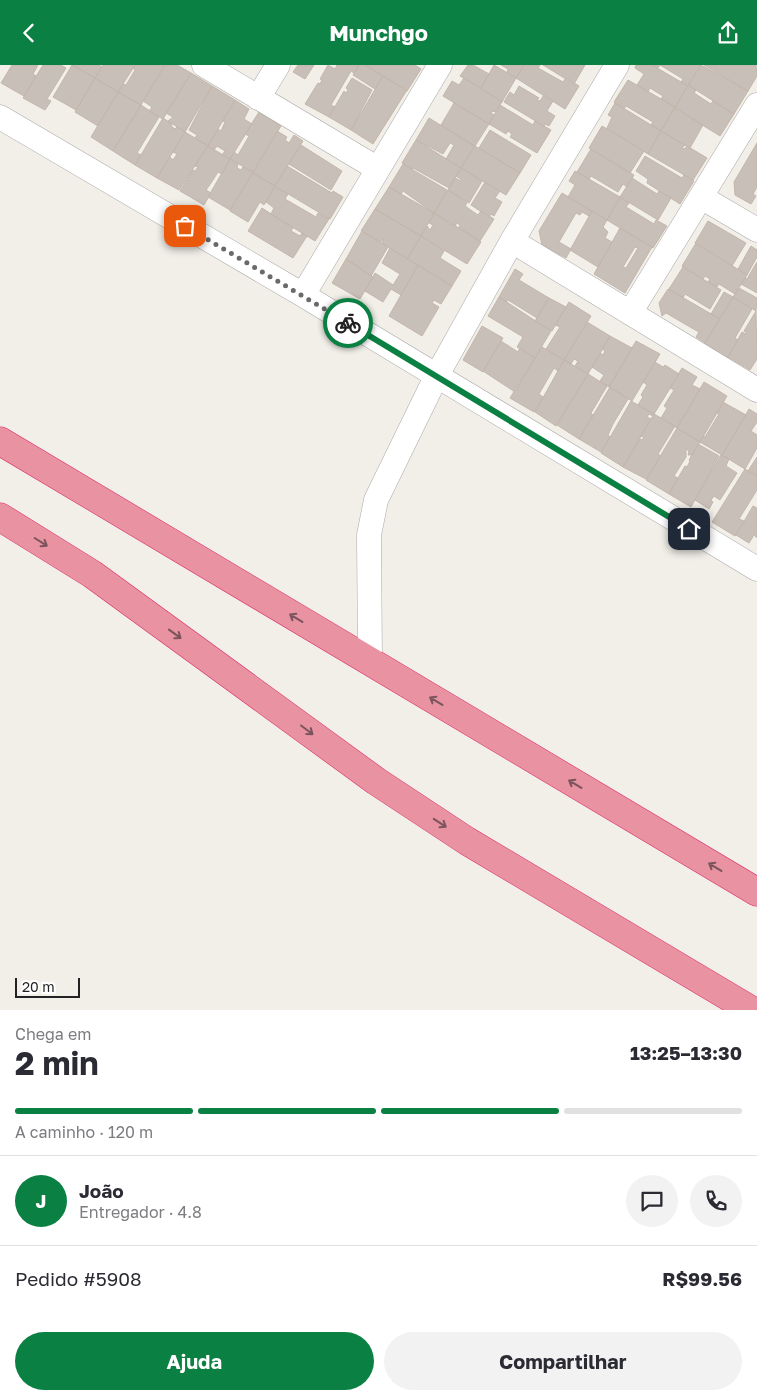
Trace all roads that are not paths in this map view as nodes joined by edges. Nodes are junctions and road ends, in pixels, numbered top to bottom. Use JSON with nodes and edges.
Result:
{"nodes":[{"id":1,"x":204,"y":65,"type":"edge"},
{"id":2,"x":278,"y":65,"type":"edge"},
{"id":3,"x":440,"y":65,"type":"edge"},
{"id":4,"x":616,"y":65,"type":"edge"},
{"id":5,"x":258,"y":98,"type":"junction"},
{"id":6,"x":757,"y":105,"type":"edge"},
{"id":7,"x":0,"y":117,"type":"edge"},
{"id":8,"x":378,"y":169,"type":"junction"},
{"id":9,"x":701,"y":197,"type":"junction"},
{"id":10,"x":757,"y":230,"type":"edge"},
{"id":11,"x":512,"y":241,"type":"junction"},
{"id":12,"x":303,"y":295,"type":"junction"},
{"id":13,"x":630,"y":313,"type":"junction"},
{"id":14,"x":436,"y":377,"type":"junction"},
{"id":15,"x":757,"y":390,"type":"edge"},
{"id":16,"x":0,"y":441,"type":"edge"},
{"id":17,"x":0,"y":517,"type":"edge"},
{"id":18,"x":757,"y":569,"type":"edge"},
{"id":19,"x":370,"y":662,"type":"junction"},
{"id":20,"x":757,"y":892,"type":"edge"},
{"id":21,"x":751,"y":1010,"type":"edge"}],
"edges":[{"from":1,"to":5,"type":"street"},
{"from":2,"to":5,"type":"street"},
{"from":3,"to":8,"type":"street"},
{"from":4,"to":11,"type":"street"},
{"from":5,"to":8,"type":"street"},
{"from":6,"to":9,"type":"street"},
{"from":7,"to":12,"type":"street"},
{"from":8,"to":12,"type":"street"},
{"from":9,"to":10,"type":"street"},
{"from":9,"to":13,"type":"street"},
{"from":11,"to":13,"type":"street"},
{"from":11,"to":14,"type":"street"},
{"from":12,"to":14,"type":"street"},
{"from":13,"to":15,"type":"street"},
{"from":14,"to":18,"type":"street"},
{"from":14,"to":19,"type":"street"},
{"from":19,"to":16,"type":"highway","one_way":true},
{"from":17,"to":21,"type":"highway","one_way":true},
{"from":20,"to":19,"type":"highway","one_way":true}]}
